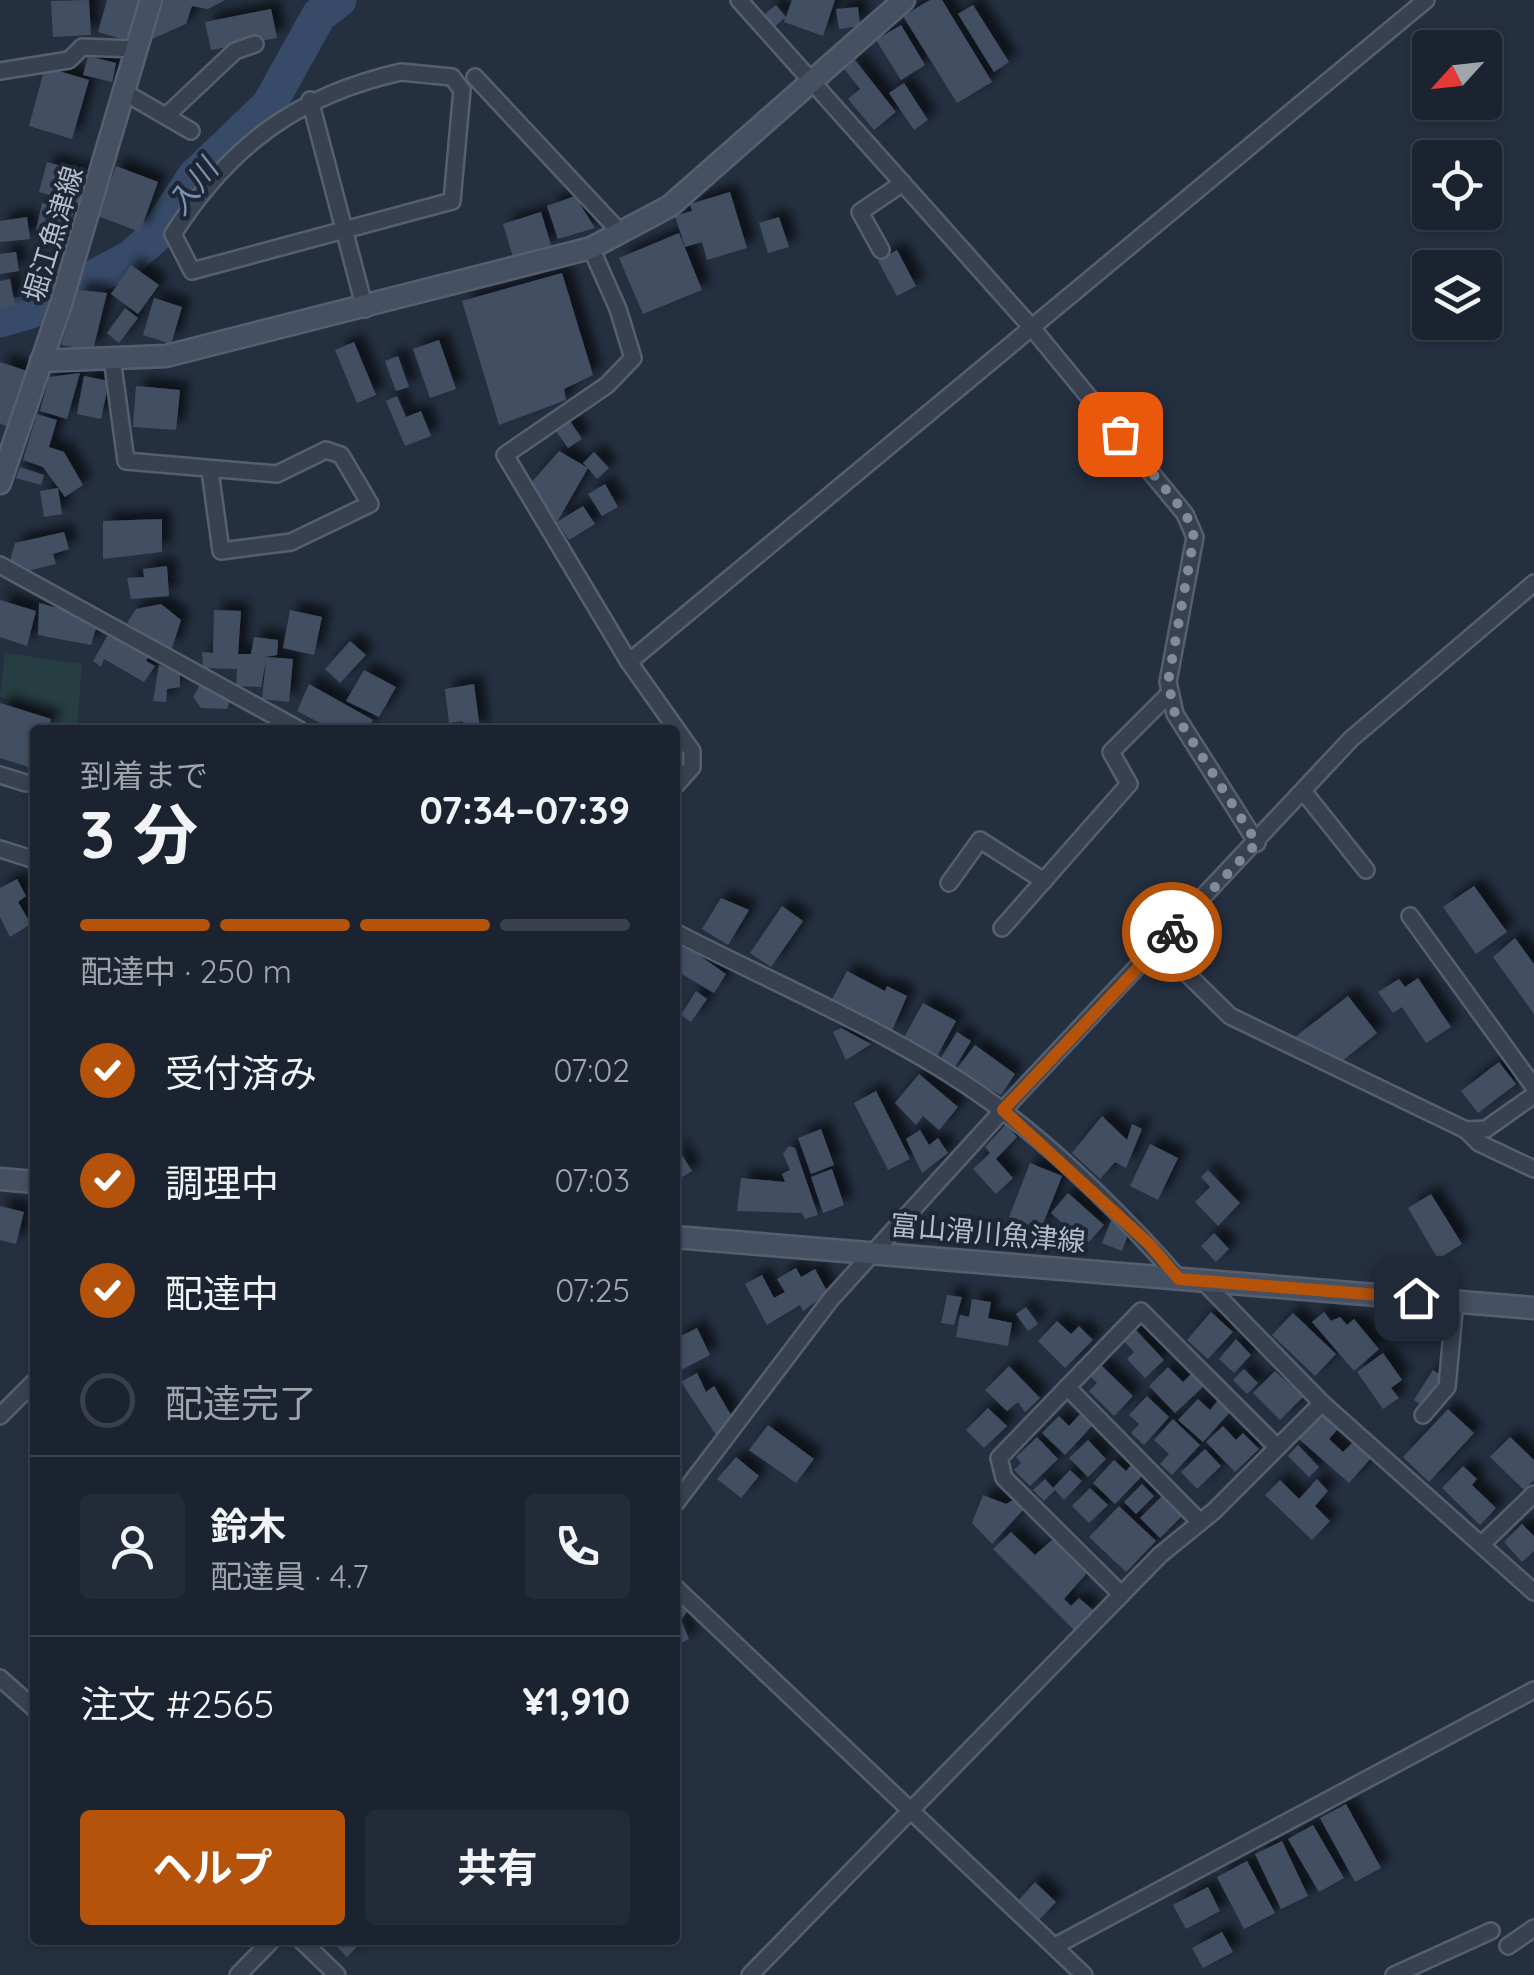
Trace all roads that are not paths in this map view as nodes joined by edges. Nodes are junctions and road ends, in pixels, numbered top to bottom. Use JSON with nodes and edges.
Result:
{"nodes":[{"id":1,"x":152,"y":0,"type":"edge"},
{"id":2,"x":739,"y":0,"type":"edge"},
{"id":3,"x":904,"y":0,"type":"edge"},
{"id":4,"x":1426,"y":0,"type":"edge"},
{"id":5,"x":255,"y":44,"type":"dead end"},
{"id":6,"x":136,"y":49,"type":"junction"},
{"id":7,"x":0,"y":71,"type":"edge"},
{"id":8,"x":475,"y":77,"type":"dead end"},
{"id":9,"x":812,"y":81,"type":"junction"},
{"id":10,"x":124,"y":92,"type":"junction"},
{"id":11,"x":310,"y":100,"type":"junction"},
{"id":12,"x":166,"y":116,"type":"junction"},
{"id":13,"x":190,"y":130,"type":"dead end"},
{"id":14,"x":902,"y":183,"type":"junction"},
{"id":15,"x":344,"y":232,"type":"junction"},
{"id":16,"x":620,"y":232,"type":"junction"},
{"id":17,"x":591,"y":248,"type":"junction"},
{"id":18,"x":881,"y":250,"type":"dead end"},
{"id":19,"x":365,"y":309,"type":"junction"},
{"id":20,"x":1033,"y":328,"type":"junction"},
{"id":21,"x":112,"y":358,"type":"junction"},
{"id":22,"x":40,"y":361,"type":"junction"},
{"id":23,"x":210,"y":471,"type":"junction"},
{"id":24,"x":0,"y":483,"type":"edge"},
{"id":25,"x":0,"y":565,"type":"edge"},
{"id":26,"x":1534,"y":583,"type":"edge"},
{"id":27,"x":629,"y":662,"type":"junction"},
{"id":28,"x":1170,"y":693,"type":"junction"},
{"id":29,"x":291,"y":725,"type":"edge"},
{"id":30,"x":674,"y":725,"type":"edge"},
{"id":31,"x":680,"y":734,"type":"edge"},
{"id":32,"x":0,"y":775,"type":"edge"},
{"id":33,"x":680,"y":780,"type":"edge"},
{"id":34,"x":26,"y":783,"type":"dead end"},
{"id":35,"x":1304,"y":791,"type":"junction"},
{"id":36,"x":1257,"y":843,"type":"junction"},
{"id":37,"x":0,"y":849,"type":"edge"},
{"id":38,"x":30,"y":858,"type":"edge"},
{"id":39,"x":1366,"y":870,"type":"dead end"},
{"id":40,"x":1044,"y":881,"type":"junction"},
{"id":41,"x":949,"y":882,"type":"dead end"},
{"id":42,"x":1410,"y":916,"type":"dead end"},
{"id":43,"x":1002,"y":928,"type":"dead end"},
{"id":44,"x":680,"y":935,"type":"edge"},
{"id":45,"x":1159,"y":946,"type":"junction"},
{"id":46,"x":1534,"y":1091,"type":"edge"},
{"id":47,"x":1003,"y":1110,"type":"junction"},
{"id":48,"x":1466,"y":1130,"type":"junction"},
{"id":49,"x":1534,"y":1170,"type":"edge"},
{"id":50,"x":0,"y":1179,"type":"edge"},
{"id":51,"x":30,"y":1182,"type":"edge"},
{"id":52,"x":680,"y":1237,"type":"edge"},
{"id":53,"x":878,"y":1250,"type":"junction"},
{"id":54,"x":1179,"y":1279,"type":"junction"},
{"id":55,"x":1203,"y":1281,"type":"junction"},
{"id":56,"x":1455,"y":1302,"type":"junction"},
{"id":57,"x":1534,"y":1308,"type":"edge"},
{"id":58,"x":30,"y":1386,"type":"edge"},
{"id":59,"x":1068,"y":1387,"type":"junction"},
{"id":60,"x":1322,"y":1402,"type":"junction"},
{"id":61,"x":1422,"y":1415,"type":"dead end"},
{"id":62,"x":0,"y":1416,"type":"edge"},
{"id":63,"x":1277,"y":1447,"type":"junction"},
{"id":64,"x":1534,"y":1494,"type":"edge"},
{"id":65,"x":680,"y":1497,"type":"edge"},
{"id":66,"x":1200,"y":1522,"type":"junction"},
{"id":67,"x":1482,"y":1544,"type":"junction"},
{"id":68,"x":680,"y":1592,"type":"edge"},
{"id":69,"x":1534,"y":1592,"type":"edge"},
{"id":70,"x":1122,"y":1594,"type":"junction"},
{"id":71,"x":0,"y":1678,"type":"edge"},
{"id":72,"x":1534,"y":1690,"type":"edge"},
{"id":73,"x":30,"y":1705,"type":"edge"},
{"id":74,"x":912,"y":1809,"type":"junction"},
{"id":75,"x":1534,"y":1928,"type":"edge"},
{"id":76,"x":1490,"y":1931,"type":"dead end"},
{"id":77,"x":267,"y":1945,"type":"edge"},
{"id":78,"x":307,"y":1945,"type":"edge"},
{"id":79,"x":1055,"y":1946,"type":"junction"},
{"id":80,"x":1508,"y":1946,"type":"dead end"},
{"id":81,"x":238,"y":1975,"type":"edge"},
{"id":82,"x":337,"y":1975,"type":"edge"},
{"id":83,"x":750,"y":1975,"type":"edge"},
{"id":84,"x":1084,"y":1975,"type":"edge"},
{"id":85,"x":1394,"y":1975,"type":"edge"}],
"edges":[{"from":1,"to":6,"type":"main road","name":"堀江魚津線"},
{"from":2,"to":9,"type":"street"},
{"from":3,"to":9,"type":"main road"},
{"from":4,"to":20,"type":"street"},
{"from":5,"to":12,"type":"street"},
{"from":6,"to":7,"type":"street"},
{"from":6,"to":10,"type":"main road","name":"堀江魚津線"},
{"from":8,"to":16,"type":"street"},
{"from":9,"to":14,"type":"street"},
{"from":9,"to":16,"type":"main road"},
{"from":10,"to":12,"type":"street"},
{"from":10,"to":22,"type":"main road","name":"堀江魚津線"},
{"from":11,"to":15,"type":"street"},
{"from":11,"to":15,"type":"street"},
{"from":11,"to":15,"type":"street"},
{"from":12,"to":13,"type":"street"},
{"from":14,"to":18,"type":"street"},
{"from":14,"to":20,"type":"street"},
{"from":15,"to":19,"type":"street"},
{"from":16,"to":17,"type":"main road"},
{"from":17,"to":19,"type":"main road"},
{"from":17,"to":27,"type":"street"},
{"from":19,"to":21,"type":"main road"},
{"from":20,"to":27,"type":"street"},
{"from":20,"to":28,"type":"street"},
{"from":21,"to":22,"type":"main road"},
{"from":21,"to":23,"type":"street"},
{"from":22,"to":24,"type":"main road","name":"堀江魚津線"},
{"from":23,"to":23,"type":"street"},
{"from":25,"to":29,"type":"street"},
{"from":26,"to":35,"type":"street"},
{"from":27,"to":30,"type":"street"},
{"from":28,"to":36,"type":"street"},
{"from":28,"to":40,"type":"street"},
{"from":31,"to":33,"type":"street"},
{"from":32,"to":34,"type":"street"},
{"from":35,"to":36,"type":"street"},
{"from":35,"to":39,"type":"street"},
{"from":36,"to":45,"type":"street"},
{"from":37,"to":38,"type":"street"},
{"from":40,"to":41,"type":"street"},
{"from":40,"to":43,"type":"street"},
{"from":42,"to":46,"type":"street"},
{"from":44,"to":47,"type":"street"},
{"from":45,"to":47,"type":"street"},
{"from":45,"to":48,"type":"street"},
{"from":46,"to":48,"type":"street"},
{"from":47,"to":53,"type":"street"},
{"from":47,"to":54,"type":"street"},
{"from":48,"to":49,"type":"street"},
{"from":50,"to":51,"type":"main road"},
{"from":52,"to":53,"type":"main road","name":"富山滑川魚津線"},
{"from":53,"to":54,"type":"main road","name":"富山滑川魚津線"},
{"from":53,"to":65,"type":"street"},
{"from":54,"to":55,"type":"main road","name":"富山滑川魚津線"},
{"from":55,"to":56,"type":"main road","name":"富山滑川魚津線"},
{"from":55,"to":60,"type":"street"},
{"from":56,"to":57,"type":"main road","name":"富山滑川魚津線"},
{"from":56,"to":61,"type":"street"},
{"from":58,"to":62,"type":"street"},
{"from":59,"to":63,"type":"street"},
{"from":59,"to":66,"type":"street"},
{"from":59,"to":70,"type":"street"},
{"from":60,"to":63,"type":"street"},
{"from":60,"to":67,"type":"street"},
{"from":63,"to":66,"type":"street"},
{"from":64,"to":67,"type":"street"},
{"from":66,"to":70,"type":"street"},
{"from":67,"to":69,"type":"street"},
{"from":68,"to":74,"type":"street"},
{"from":70,"to":74,"type":"street"},
{"from":71,"to":73,"type":"street"},
{"from":72,"to":79,"type":"street"},
{"from":74,"to":79,"type":"street"},
{"from":74,"to":83,"type":"street"},
{"from":75,"to":80,"type":"street"},
{"from":76,"to":85,"type":"street"},
{"from":77,"to":81,"type":"street"},
{"from":78,"to":82,"type":"street"},
{"from":79,"to":84,"type":"street"}]}
